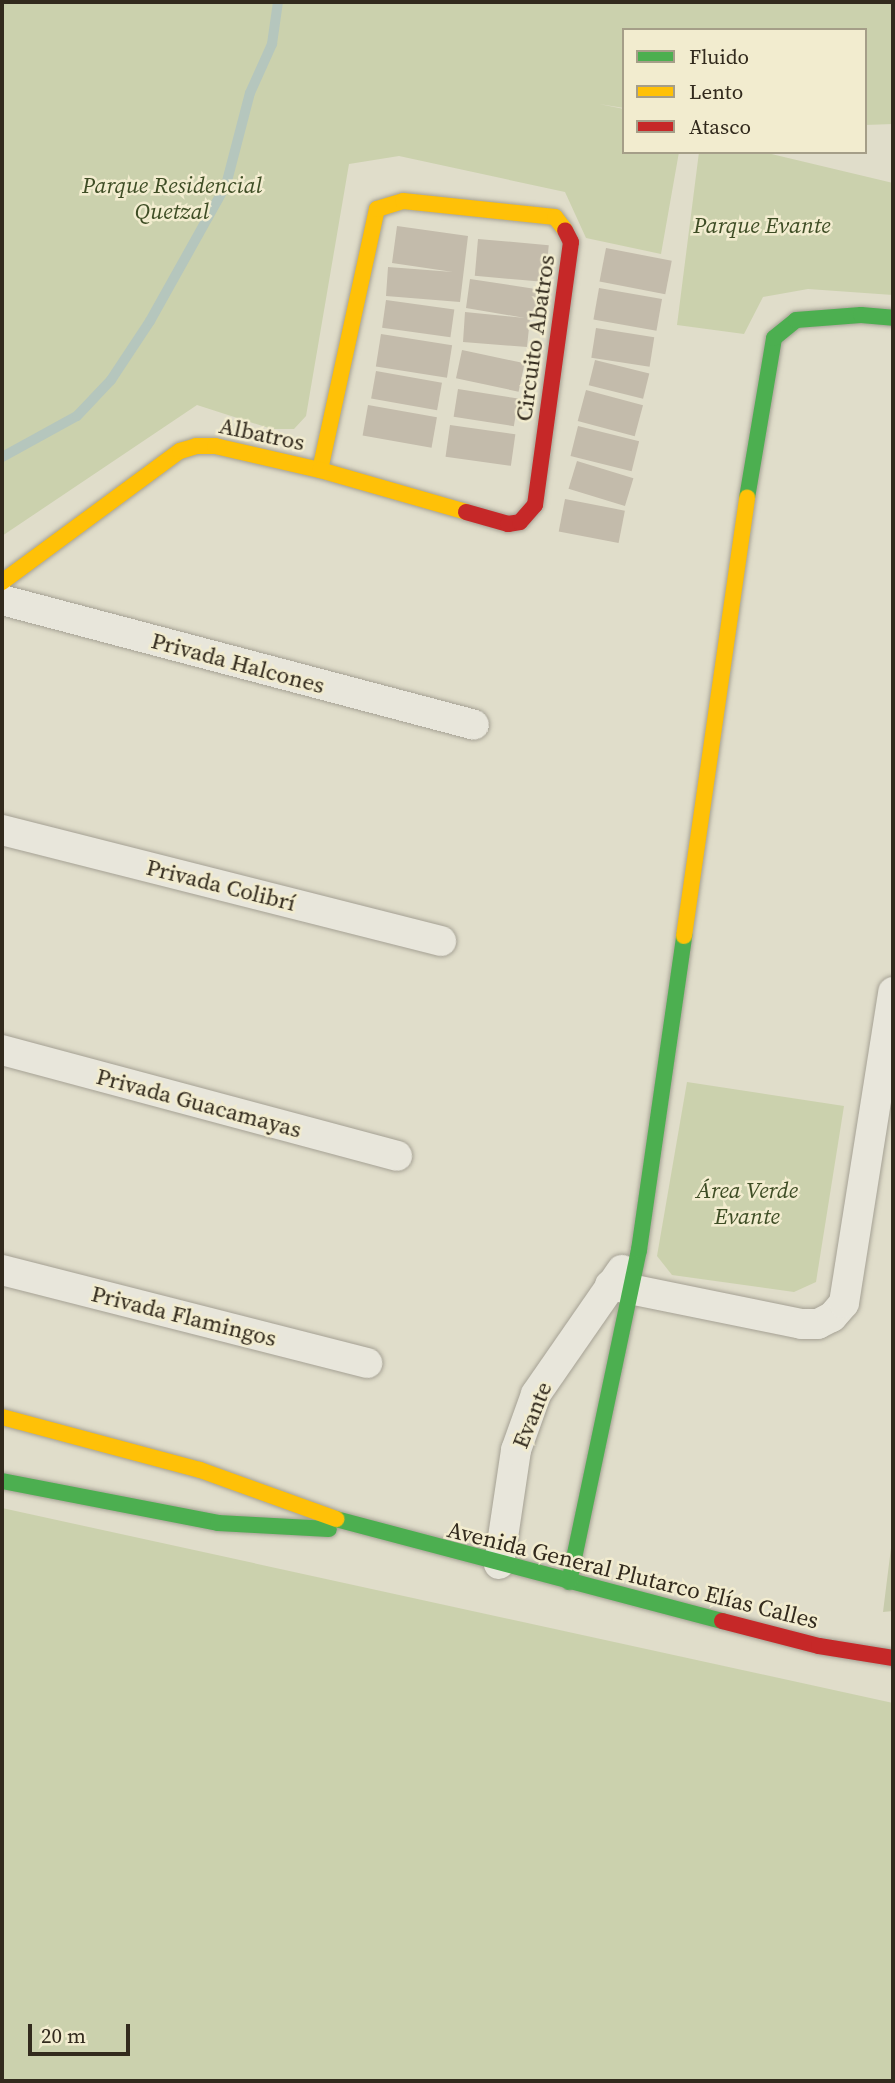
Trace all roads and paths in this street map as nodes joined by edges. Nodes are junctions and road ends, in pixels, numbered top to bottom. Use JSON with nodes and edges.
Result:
{"nodes":[{"id":1,"x":893,"y":318,"type":"edge"},
{"id":2,"x":320,"y":470,"type":"junction"},
{"id":3,"x":508,"y":523,"type":"joint"},
{"id":4,"x":2,"y":582,"type":"edge"},
{"id":5,"x":2,"y":600,"type":"edge"},
{"id":6,"x":474,"y":725,"type":"dead end"},
{"id":7,"x":2,"y":830,"type":"edge"},
{"id":8,"x":441,"y":941,"type":"dead end"},
{"id":9,"x":893,"y":992,"type":"edge"},
{"id":10,"x":2,"y":1050,"type":"edge"},
{"id":11,"x":397,"y":1156,"type":"dead end"},
{"id":12,"x":639,"y":1250,"type":"joint"},
{"id":13,"x":2,"y":1270,"type":"edge"},
{"id":14,"x":621,"y":1287,"type":"junction"},
{"id":15,"x":367,"y":1363,"type":"dead end"},
{"id":16,"x":2,"y":1417,"type":"edge"},
{"id":17,"x":2,"y":1481,"type":"edge"},
{"id":18,"x":363,"y":1529,"type":"junction"},
{"id":19,"x":499,"y":1564,"type":"junction"},
{"id":20,"x":569,"y":1582,"type":"junction"},
{"id":21,"x":893,"y":1658,"type":"edge"}],
"edges":[{"from":1,"to":12,"type":"street"},
{"from":2,"to":3,"type":"street","name":"Albatros"},
{"from":2,"to":3,"type":"street","name":"Circuito Abatros"},
{"from":2,"to":4,"type":"street","name":"Albatros"},
{"from":5,"to":6,"type":"street","name":"Privada Halcones"},
{"from":7,"to":8,"type":"street","name":"Privada Colibrí"},
{"from":9,"to":14,"type":"street"},
{"from":10,"to":11,"type":"street","name":"Privada Guacamayas"},
{"from":12,"to":14,"type":"street","name":"Evante"},
{"from":13,"to":15,"type":"street","name":"Privada Flamingos"},
{"from":14,"to":19,"type":"street","name":"Evante"},
{"from":14,"to":20,"type":"street"},
{"from":16,"to":18,"type":"street","name":"Avenida General Plutarco Elías Calles"},
{"from":17,"to":18,"type":"street","name":"Avenida General Plutarco Elías Calles"},
{"from":18,"to":19,"type":"street","name":"Avenida General Plutarco Elías Calles"},
{"from":19,"to":20,"type":"street","name":"Avenida General Plutarco Elías Calles"},
{"from":20,"to":21,"type":"street","name":"Avenida General Plutarco Elías Calles"}]}
